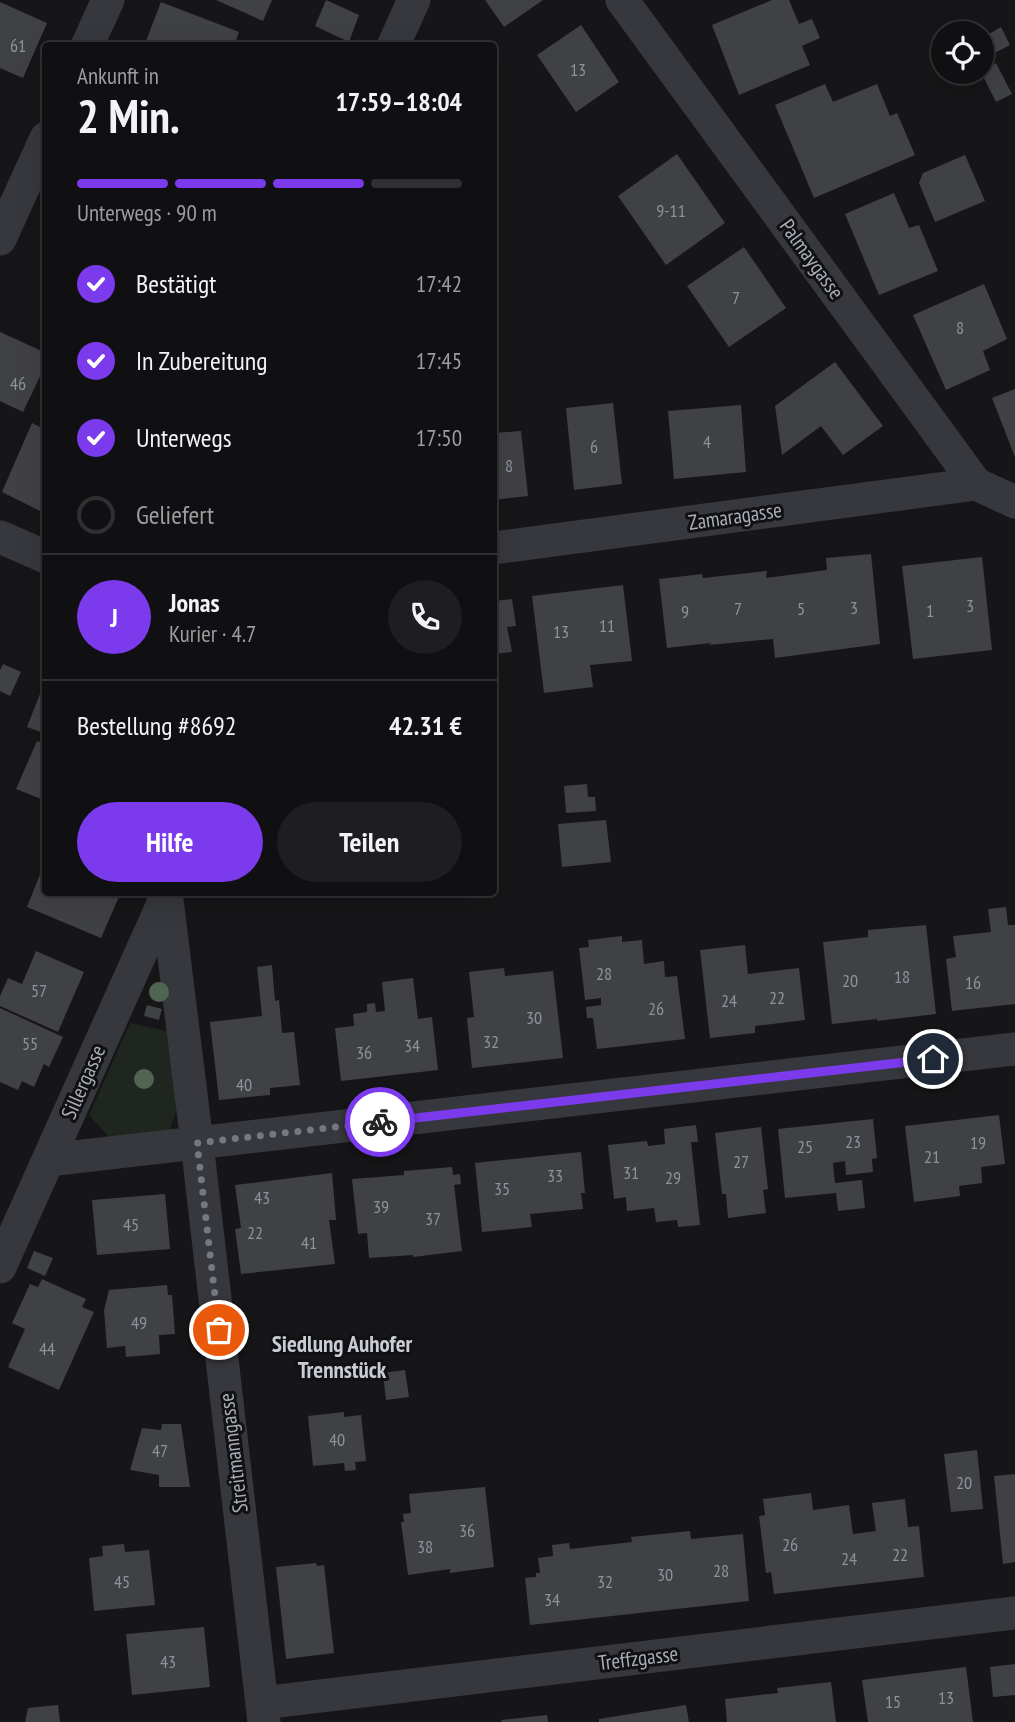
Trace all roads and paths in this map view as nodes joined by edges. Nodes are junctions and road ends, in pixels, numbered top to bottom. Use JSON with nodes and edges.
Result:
{"nodes":[{"id":1,"x":108,"y":0,"type":"edge"},
{"id":2,"x":414,"y":0,"type":"edge"},
{"id":3,"x":622,"y":0,"type":"edge"},
{"id":4,"x":89,"y":42,"type":"edge"},
{"id":5,"x":395,"y":42,"type":"edge"},
{"id":6,"x":42,"y":147,"type":"edge"},
{"id":7,"x":0,"y":239,"type":"edge"},
{"id":8,"x":976,"y":484,"type":"junction"},
{"id":9,"x":1015,"y":502,"type":"edge"},
{"id":10,"x":0,"y":537,"type":"edge"},
{"id":11,"x":497,"y":548,"type":"edge"},
{"id":12,"x":42,"y":554,"type":"edge"},
{"id":13,"x":166,"y":896,"type":"edge"},
{"id":14,"x":166,"y":896,"type":"edge"},
{"id":15,"x":1015,"y":1049,"type":"edge"},
{"id":16,"x":197,"y":1143,"type":"junction"},
{"id":17,"x":48,"y":1160,"type":"junction"},
{"id":18,"x":0,"y":1267,"type":"edge"},
{"id":19,"x":1015,"y":1613,"type":"edge"},
{"id":20,"x":263,"y":1713,"type":"edge"}],
"edges":[{"from":1,"to":4,"type":"street"},
{"from":2,"to":5,"type":"street"},
{"from":3,"to":8,"type":"street","name":"Palmaygasse"},
{"from":6,"to":7,"type":"street"},
{"from":8,"to":9,"type":"street","name":"Palmaygasse"},
{"from":8,"to":11,"type":"street","name":"Zamaragasse"},
{"from":10,"to":12,"type":"street"},
{"from":13,"to":16,"type":"street","name":"Streitmanngasse"},
{"from":14,"to":17,"type":"street","name":"Sillergasse"},
{"from":15,"to":16,"type":"street"},
{"from":16,"to":17,"type":"street"},
{"from":16,"to":20,"type":"street","name":"Streitmanngasse"},
{"from":17,"to":18,"type":"street","name":"Sillergasse"},
{"from":19,"to":20,"type":"street","name":"Treffzgasse"}]}
